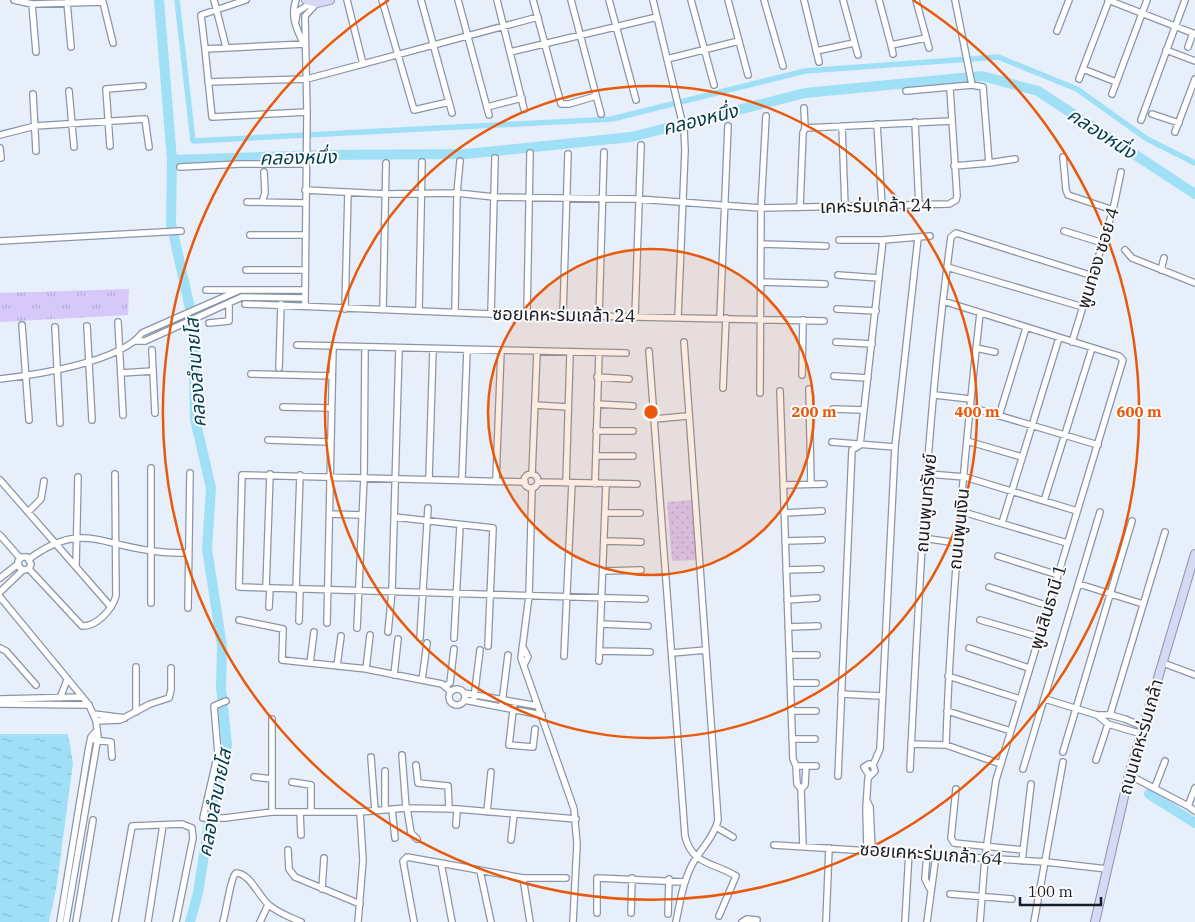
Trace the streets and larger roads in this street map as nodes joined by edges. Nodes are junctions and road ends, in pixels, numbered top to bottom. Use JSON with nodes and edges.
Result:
{"nodes":[{"id":1,"x":14,"y":0,"type":"edge"},
{"id":2,"x":214,"y":0,"type":"edge"},
{"id":3,"x":246,"y":0,"type":"edge"},
{"id":4,"x":296,"y":0,"type":"edge"},
{"id":5,"x":330,"y":0,"type":"edge"},
{"id":6,"x":347,"y":0,"type":"edge"},
{"id":7,"x":382,"y":0,"type":"edge"},
{"id":8,"x":421,"y":0,"type":"edge"},
{"id":9,"x":458,"y":0,"type":"edge"},
{"id":10,"x":497,"y":0,"type":"edge"},
{"id":11,"x":533,"y":0,"type":"edge"},
{"id":12,"x":571,"y":0,"type":"edge"},
{"id":13,"x":609,"y":0,"type":"edge"},
{"id":14,"x":653,"y":0,"type":"edge"},
{"id":15,"x":691,"y":0,"type":"edge"},
{"id":16,"x":728,"y":0,"type":"edge"},
{"id":17,"x":764,"y":0,"type":"edge"},
{"id":18,"x":804,"y":0,"type":"edge"},
{"id":19,"x":843,"y":0,"type":"edge"},
{"id":20,"x":879,"y":0,"type":"edge"},
{"id":21,"x":916,"y":0,"type":"edge"},
{"id":22,"x":955,"y":0,"type":"edge"},
{"id":23,"x":1069,"y":0,"type":"edge"},
{"id":24,"x":1109,"y":0,"type":"edge"},
{"id":25,"x":1147,"y":0,"type":"edge"},
{"id":26,"x":1185,"y":0,"type":"edge"},
{"id":27,"x":76,"y":1,"type":"edge"},
{"id":28,"x":40,"y":2,"type":"edge"},
{"id":29,"x":67,"y":2,"type":"junction"},
{"id":30,"x":311,"y":2,"type":"edge"},
{"id":31,"x":32,"y":4,"type":"junction"},
{"id":32,"x":216,"y":8,"type":"junction"},
{"id":33,"x":1142,"y":13,"type":"junction"},
{"id":34,"x":538,"y":17,"type":"junction"},
{"id":35,"x":657,"y":17,"type":"junction"},
{"id":36,"x":504,"y":26,"type":"junction"},
{"id":37,"x":616,"y":26,"type":"junction"},
{"id":38,"x":1176,"y":26,"type":"junction"},
{"id":39,"x":296,"y":27,"type":"junction"},
{"id":40,"x":1057,"y":31,"type":"dead end"},
{"id":41,"x":1194,"y":33,"type":"edge"},
{"id":42,"x":581,"y":35,"type":"junction"},
{"id":43,"x":468,"y":36,"type":"junction"},
{"id":44,"x":926,"y":38,"type":"junction"},
{"id":45,"x":739,"y":41,"type":"junction"},
{"id":46,"x":113,"y":42,"type":"dead end"},
{"id":47,"x":854,"y":43,"type":"junction"},
{"id":48,"x":546,"y":44,"type":"junction"},
{"id":49,"x":305,"y":45,"type":"junction"},
{"id":50,"x":434,"y":45,"type":"junction"},
{"id":51,"x":891,"y":46,"type":"junction"},
{"id":52,"x":71,"y":47,"type":"dead end"},
{"id":53,"x":226,"y":47,"type":"junction"},
{"id":54,"x":1188,"y":47,"type":"dead end"},
{"id":55,"x":929,"y":48,"type":"dead end"},
{"id":56,"x":205,"y":49,"type":"junction"},
{"id":57,"x":704,"y":49,"type":"junction"},
{"id":58,"x":1166,"y":50,"type":"junction"},
{"id":59,"x":816,"y":51,"type":"junction"},
{"id":60,"x":36,"y":52,"type":"dead end"},
{"id":61,"x":510,"y":52,"type":"junction"},
{"id":62,"x":399,"y":54,"type":"junction"},
{"id":63,"x":893,"y":54,"type":"dead end"},
{"id":64,"x":858,"y":56,"type":"dead end"},
{"id":65,"x":667,"y":60,"type":"junction"},
{"id":66,"x":1195,"y":61,"type":"edge"},
{"id":67,"x":819,"y":62,"type":"dead end"},
{"id":68,"x":363,"y":64,"type":"junction"},
{"id":69,"x":783,"y":66,"type":"dead end"},
{"id":70,"x":1083,"y":69,"type":"junction"},
{"id":71,"x":748,"y":75,"type":"dead end"},
{"id":72,"x":1079,"y":79,"type":"dead end"},
{"id":73,"x":1195,"y":79,"type":"edge"},
{"id":74,"x":307,"y":80,"type":"junction"},
{"id":75,"x":208,"y":82,"type":"junction"},
{"id":76,"x":1116,"y":82,"type":"junction"},
{"id":77,"x":714,"y":85,"type":"dead end"},
{"id":78,"x":972,"y":85,"type":"junction"},
{"id":79,"x":143,"y":86,"type":"dead end"},
{"id":80,"x":950,"y":89,"type":"junction"},
{"id":81,"x":69,"y":90,"type":"dead end"},
{"id":82,"x":906,"y":91,"type":"dead end"},
{"id":83,"x":33,"y":94,"type":"dead end"},
{"id":84,"x":1112,"y":94,"type":"dead end"},
{"id":85,"x":596,"y":96,"type":"junction"},
{"id":86,"x":522,"y":98,"type":"junction"},
{"id":87,"x":636,"y":100,"type":"dead end"},
{"id":88,"x":449,"y":102,"type":"junction"},
{"id":89,"x":487,"y":107,"type":"junction"},
{"id":90,"x":804,"y":108,"type":"dead end"},
{"id":91,"x":524,"y":110,"type":"dead end"},
{"id":92,"x":307,"y":112,"type":"junction"},
{"id":93,"x":452,"y":113,"type":"dead end"},
{"id":94,"x":601,"y":114,"type":"dead end"},
{"id":95,"x":1152,"y":114,"type":"dead end"},
{"id":96,"x":489,"y":115,"type":"dead end"},
{"id":97,"x":766,"y":116,"type":"dead end"},
{"id":98,"x":1141,"y":120,"type":"dead end"},
{"id":99,"x":108,"y":121,"type":"junction"},
{"id":100,"x":951,"y":121,"type":"junction"},
{"id":101,"x":915,"y":122,"type":"junction"},
{"id":102,"x":1179,"y":123,"type":"junction"},
{"id":103,"x":72,"y":124,"type":"junction"},
{"id":104,"x":877,"y":124,"type":"junction"},
{"id":105,"x":35,"y":126,"type":"junction"},
{"id":106,"x":728,"y":126,"type":"dead end"},
{"id":107,"x":842,"y":126,"type":"junction"},
{"id":108,"x":805,"y":128,"type":"junction"},
{"id":109,"x":1175,"y":132,"type":"dead end"},
{"id":110,"x":0,"y":135,"type":"edge"},
{"id":111,"x":641,"y":145,"type":"dead end"},
{"id":112,"x":74,"y":146,"type":"dead end"},
{"id":113,"x":110,"y":146,"type":"dead end"},
{"id":114,"x":149,"y":147,"type":"dead end"},
{"id":115,"x":0,"y":148,"type":"edge"},
{"id":116,"x":36,"y":151,"type":"dead end"},
{"id":117,"x":604,"y":152,"type":"dead end"},
{"id":118,"x":530,"y":154,"type":"dead end"},
{"id":119,"x":568,"y":154,"type":"dead end"},
{"id":120,"x":1063,"y":157,"type":"dead end"},
{"id":121,"x":1,"y":158,"type":"edge"},
{"id":122,"x":495,"y":158,"type":"dead end"},
{"id":123,"x":1015,"y":159,"type":"dead end"},
{"id":124,"x":460,"y":161,"type":"dead end"},
{"id":125,"x":305,"y":162,"type":"junction"},
{"id":126,"x":422,"y":162,"type":"dead end"},
{"id":127,"x":386,"y":163,"type":"dead end"},
{"id":128,"x":989,"y":163,"type":"junction"},
{"id":129,"x":954,"y":166,"type":"junction"},
{"id":130,"x":180,"y":167,"type":"dead end"},
{"id":131,"x":264,"y":172,"type":"dead end"},
{"id":132,"x":1121,"y":172,"type":"dead end"},
{"id":133,"x":304,"y":190,"type":"junction"},
{"id":134,"x":348,"y":192,"type":"junction"},
{"id":135,"x":457,"y":193,"type":"junction"},
{"id":136,"x":384,"y":194,"type":"junction"},
{"id":137,"x":420,"y":195,"type":"junction"},
{"id":138,"x":530,"y":196,"type":"junction"},
{"id":139,"x":494,"y":197,"type":"junction"},
{"id":140,"x":566,"y":198,"type":"junction"},
{"id":141,"x":602,"y":198,"type":"junction"},
{"id":142,"x":638,"y":199,"type":"junction"},
{"id":143,"x":247,"y":202,"type":"dead end"},
{"id":144,"x":262,"y":202,"type":"junction"},
{"id":145,"x":683,"y":202,"type":"junction"},
{"id":146,"x":304,"y":203,"type":"junction"},
{"id":147,"x":724,"y":204,"type":"junction"},
{"id":148,"x":882,"y":206,"type":"junction"},
{"id":149,"x":919,"y":206,"type":"junction"},
{"id":150,"x":845,"y":207,"type":"junction"},
{"id":151,"x":761,"y":208,"type":"junction"},
{"id":152,"x":800,"y":208,"type":"junction"},
{"id":153,"x":1113,"y":210,"type":"junction"},
{"id":154,"x":181,"y":231,"type":"dead end"},
{"id":155,"x":1064,"y":231,"type":"dead end"},
{"id":156,"x":250,"y":234,"type":"dead end"},
{"id":157,"x":305,"y":235,"type":"junction"},
{"id":158,"x":930,"y":236,"type":"dead end"},
{"id":159,"x":918,"y":238,"type":"junction"},
{"id":160,"x":839,"y":240,"type":"dead end"},
{"id":161,"x":883,"y":240,"type":"junction"},
{"id":162,"x":0,"y":241,"type":"edge"},
{"id":163,"x":1103,"y":243,"type":"junction"},
{"id":164,"x":761,"y":244,"type":"junction"},
{"id":165,"x":826,"y":246,"type":"dead end"},
{"id":166,"x":1125,"y":250,"type":"dead end"},
{"id":167,"x":1164,"y":258,"type":"dead end"},
{"id":168,"x":947,"y":267,"type":"junction"},
{"id":169,"x":246,"y":270,"type":"dead end"},
{"id":170,"x":305,"y":270,"type":"junction"},
{"id":171,"x":1161,"y":270,"type":"junction"},
{"id":172,"x":838,"y":275,"type":"dead end"},
{"id":173,"x":1093,"y":276,"type":"junction"},
{"id":174,"x":879,"y":278,"type":"junction"},
{"id":175,"x":761,"y":282,"type":"junction"},
{"id":176,"x":1195,"y":283,"type":"edge"},
{"id":177,"x":825,"y":284,"type":"dead end"},
{"id":178,"x":206,"y":290,"type":"dead end"},
{"id":179,"x":240,"y":290,"type":"junction"},
{"id":180,"x":304,"y":290,"type":"junction"},
{"id":181,"x":232,"y":294,"type":"junction"},
{"id":182,"x":304,"y":301,"type":"junction"},
{"id":183,"x":943,"y":301,"type":"junction"},
{"id":184,"x":232,"y":302,"type":"junction"},
{"id":185,"x":245,"y":304,"type":"dead end"},
{"id":186,"x":281,"y":304,"type":"junction"},
{"id":187,"x":1083,"y":307,"type":"junction"},
{"id":188,"x":345,"y":309,"type":"junction"},
{"id":189,"x":837,"y":309,"type":"dead end"},
{"id":190,"x":383,"y":310,"type":"junction"},
{"id":191,"x":419,"y":310,"type":"junction"},
{"id":192,"x":876,"y":311,"type":"junction"},
{"id":193,"x":455,"y":312,"type":"junction"},
{"id":194,"x":980,"y":313,"type":"junction"},
{"id":195,"x":491,"y":314,"type":"junction"},
{"id":196,"x":527,"y":315,"type":"junction"},
{"id":197,"x":563,"y":316,"type":"junction"},
{"id":198,"x":598,"y":316,"type":"junction"},
{"id":199,"x":635,"y":316,"type":"junction"},
{"id":200,"x":678,"y":317,"type":"junction"},
{"id":201,"x":723,"y":318,"type":"junction"},
{"id":202,"x":761,"y":320,"type":"junction"},
{"id":203,"x":803,"y":320,"type":"junction"},
{"id":204,"x":824,"y":320,"type":"dead end"},
{"id":205,"x":118,"y":322,"type":"dead end"},
{"id":206,"x":209,"y":323,"type":"dead end"},
{"id":207,"x":22,"y":325,"type":"dead end"},
{"id":208,"x":87,"y":326,"type":"dead end"},
{"id":209,"x":55,"y":327,"type":"dead end"},
{"id":210,"x":1026,"y":328,"type":"junction"},
{"id":211,"x":1059,"y":338,"type":"junction"},
{"id":212,"x":136,"y":341,"type":"junction"},
{"id":213,"x":684,"y":342,"type":"dead end"},
{"id":214,"x":836,"y":342,"type":"dead end"},
{"id":215,"x":1072,"y":342,"type":"junction"},
{"id":216,"x":872,"y":344,"type":"junction"},
{"id":217,"x":297,"y":345,"type":"dead end"},
{"id":218,"x":333,"y":347,"type":"junction"},
{"id":219,"x":366,"y":347,"type":"junction"},
{"id":220,"x":433,"y":348,"type":"junction"},
{"id":221,"x":976,"y":348,"type":"junction"},
{"id":222,"x":1092,"y":348,"type":"junction"},
{"id":223,"x":120,"y":349,"type":"junction"},
{"id":224,"x":399,"y":349,"type":"junction"},
{"id":225,"x":152,"y":350,"type":"dead end"},
{"id":226,"x":467,"y":350,"type":"junction"},
{"id":227,"x":501,"y":351,"type":"junction"},
{"id":228,"x":649,"y":351,"type":"dead end"},
{"id":229,"x":537,"y":352,"type":"junction"},
{"id":230,"x":996,"y":352,"type":"dead end"},
{"id":231,"x":599,"y":353,"type":"junction"},
{"id":232,"x":626,"y":353,"type":"dead end"},
{"id":233,"x":570,"y":354,"type":"junction"},
{"id":234,"x":89,"y":361,"type":"junction"},
{"id":235,"x":279,"y":368,"type":"dead end"},
{"id":236,"x":153,"y":371,"type":"junction"},
{"id":237,"x":57,"y":372,"type":"junction"},
{"id":238,"x":121,"y":373,"type":"junction"},
{"id":239,"x":250,"y":374,"type":"dead end"},
{"id":240,"x":802,"y":375,"type":"dead end"},
{"id":241,"x":25,"y":376,"type":"junction"},
{"id":242,"x":332,"y":376,"type":"junction"},
{"id":243,"x":834,"y":376,"type":"dead end"},
{"id":244,"x":598,"y":378,"type":"junction"},
{"id":245,"x":868,"y":378,"type":"junction"},
{"id":246,"x":0,"y":379,"type":"edge"},
{"id":247,"x":629,"y":379,"type":"dead end"},
{"id":248,"x":722,"y":388,"type":"dead end"},
{"id":249,"x":809,"y":389,"type":"dead end"},
{"id":250,"x":780,"y":391,"type":"dead end"},
{"id":251,"x":760,"y":393,"type":"dead end"},
{"id":252,"x":935,"y":395,"type":"junction"},
{"id":253,"x":970,"y":399,"type":"junction"},
{"id":254,"x":597,"y":404,"type":"junction"},
{"id":255,"x":534,"y":405,"type":"junction"},
{"id":256,"x":633,"y":406,"type":"dead end"},
{"id":257,"x":284,"y":407,"type":"dead end"},
{"id":258,"x":568,"y":407,"type":"junction"},
{"id":259,"x":970,"y":407,"type":"junction"},
{"id":260,"x":330,"y":408,"type":"junction"},
{"id":261,"x":833,"y":409,"type":"dead end"},
{"id":262,"x":863,"y":410,"type":"junction"},
{"id":263,"x":155,"y":413,"type":"dead end"},
{"id":264,"x":123,"y":415,"type":"dead end"},
{"id":265,"x":687,"y":416,"type":"junction"},
{"id":266,"x":999,"y":416,"type":"junction"},
{"id":267,"x":655,"y":419,"type":"junction"},
{"id":268,"x":29,"y":420,"type":"dead end"},
{"id":269,"x":92,"y":420,"type":"dead end"},
{"id":270,"x":60,"y":423,"type":"dead end"},
{"id":271,"x":1034,"y":426,"type":"junction"},
{"id":272,"x":596,"y":431,"type":"junction"},
{"id":273,"x":632,"y":431,"type":"dead end"},
{"id":274,"x":1065,"y":434,"type":"junction"},
{"id":275,"x":268,"y":440,"type":"dead end"},
{"id":276,"x":967,"y":441,"type":"junction"},
{"id":277,"x":330,"y":442,"type":"junction"},
{"id":278,"x":832,"y":442,"type":"dead end"},
{"id":279,"x":860,"y":445,"type":"junction"},
{"id":280,"x":1098,"y":445,"type":"junction"},
{"id":281,"x":895,"y":447,"type":"junction"},
{"id":282,"x":596,"y":456,"type":"junction"},
{"id":283,"x":633,"y":456,"type":"dead end"},
{"id":284,"x":1022,"y":457,"type":"junction"},
{"id":285,"x":152,"y":468,"type":"dead end"},
{"id":286,"x":190,"y":473,"type":"dead end"},
{"id":287,"x":115,"y":474,"type":"dead end"},
{"id":288,"x":270,"y":474,"type":"junction"},
{"id":289,"x":532,"y":474,"type":"junction"},
{"id":290,"x":928,"y":474,"type":"junction"},
{"id":291,"x":300,"y":475,"type":"junction"},
{"id":292,"x":331,"y":476,"type":"junction"},
{"id":293,"x":78,"y":477,"type":"dead end"},
{"id":294,"x":364,"y":477,"type":"junction"},
{"id":295,"x":396,"y":477,"type":"junction"},
{"id":296,"x":965,"y":477,"type":"junction"},
{"id":297,"x":429,"y":478,"type":"junction"},
{"id":298,"x":462,"y":478,"type":"junction"},
{"id":299,"x":0,"y":480,"type":"edge"},
{"id":300,"x":496,"y":480,"type":"junction"},
{"id":301,"x":44,"y":481,"type":"dead end"},
{"id":302,"x":524,"y":482,"type":"junction"},
{"id":303,"x":538,"y":482,"type":"junction"},
{"id":304,"x":569,"y":483,"type":"junction"},
{"id":305,"x":595,"y":484,"type":"junction"},
{"id":306,"x":606,"y":484,"type":"junction"},
{"id":307,"x":637,"y":484,"type":"dead end"},
{"id":308,"x":811,"y":484,"type":"junction"},
{"id":309,"x":824,"y":484,"type":"dead end"},
{"id":310,"x":784,"y":485,"type":"junction"},
{"id":311,"x":532,"y":488,"type":"junction"},
{"id":312,"x":1011,"y":491,"type":"junction"},
{"id":313,"x":1044,"y":501,"type":"junction"},
{"id":314,"x":428,"y":508,"type":"dead end"},
{"id":315,"x":960,"y":510,"type":"junction"},
{"id":316,"x":1077,"y":511,"type":"junction"},
{"id":317,"x":28,"y":512,"type":"junction"},
{"id":318,"x":822,"y":512,"type":"dead end"},
{"id":319,"x":1100,"y":512,"type":"dead end"},
{"id":320,"x":605,"y":513,"type":"junction"},
{"id":321,"x":640,"y":513,"type":"dead end"},
{"id":322,"x":784,"y":513,"type":"junction"},
{"id":323,"x":330,"y":514,"type":"junction"},
{"id":324,"x":362,"y":515,"type":"junction"},
{"id":325,"x":394,"y":517,"type":"junction"},
{"id":326,"x":427,"y":521,"type":"junction"},
{"id":327,"x":1132,"y":521,"type":"dead end"},
{"id":328,"x":1002,"y":523,"type":"junction"},
{"id":329,"x":460,"y":526,"type":"junction"},
{"id":330,"x":1165,"y":532,"type":"dead end"},
{"id":331,"x":0,"y":535,"type":"edge"},
{"id":332,"x":78,"y":537,"type":"junction"},
{"id":333,"x":923,"y":538,"type":"junction"},
{"id":334,"x":822,"y":540,"type":"dead end"},
{"id":335,"x":604,"y":541,"type":"junction"},
{"id":336,"x":785,"y":541,"type":"junction"},
{"id":337,"x":642,"y":542,"type":"dead end"},
{"id":338,"x":957,"y":543,"type":"junction"},
{"id":339,"x":1067,"y":543,"type":"junction"},
{"id":340,"x":56,"y":544,"type":"junction"},
{"id":341,"x":116,"y":544,"type":"junction"},
{"id":342,"x":153,"y":551,"type":"junction"},
{"id":343,"x":188,"y":553,"type":"junction"},
{"id":344,"x":1195,"y":554,"type":"edge"},
{"id":345,"x":998,"y":556,"type":"dead end"},
{"id":346,"x":29,"y":558,"type":"junction"},
{"id":347,"x":19,"y":561,"type":"junction"},
{"id":348,"x":76,"y":566,"type":"junction"},
{"id":349,"x":820,"y":569,"type":"dead end"},
{"id":350,"x":26,"y":570,"type":"junction"},
{"id":351,"x":641,"y":570,"type":"dead end"},
{"id":352,"x":786,"y":570,"type":"junction"},
{"id":353,"x":604,"y":571,"type":"junction"},
{"id":354,"x":1058,"y":574,"type":"junction"},
{"id":355,"x":0,"y":578,"type":"edge"},
{"id":356,"x":1079,"y":584,"type":"junction"},
{"id":357,"x":989,"y":587,"type":"dead end"},
{"id":358,"x":268,"y":588,"type":"junction"},
{"id":359,"x":298,"y":589,"type":"junction"},
{"id":360,"x":328,"y":590,"type":"junction"},
{"id":361,"x":359,"y":590,"type":"junction"},
{"id":362,"x":392,"y":591,"type":"junction"},
{"id":363,"x":0,"y":592,"type":"edge"},
{"id":364,"x":424,"y":592,"type":"junction"},
{"id":365,"x":457,"y":593,"type":"junction"},
{"id":366,"x":1110,"y":594,"type":"junction"},
{"id":367,"x":491,"y":595,"type":"junction"},
{"id":368,"x":529,"y":596,"type":"junction"},
{"id":369,"x":0,"y":597,"type":"edge"},
{"id":370,"x":567,"y":597,"type":"junction"},
{"id":371,"x":817,"y":598,"type":"dead end"},
{"id":372,"x":602,"y":599,"type":"junction"},
{"id":373,"x":645,"y":599,"type":"dead end"},
{"id":374,"x":787,"y":600,"type":"junction"},
{"id":375,"x":151,"y":603,"type":"dead end"},
{"id":376,"x":1143,"y":604,"type":"junction"},
{"id":377,"x":1048,"y":606,"type":"junction"},
{"id":378,"x":112,"y":607,"type":"junction"},
{"id":379,"x":269,"y":607,"type":"dead end"},
{"id":380,"x":188,"y":608,"type":"dead end"},
{"id":381,"x":239,"y":620,"type":"dead end"},
{"id":382,"x":980,"y":620,"type":"dead end"},
{"id":383,"x":299,"y":621,"type":"dead end"},
{"id":384,"x":327,"y":623,"type":"dead end"},
{"id":385,"x":601,"y":624,"type":"junction"},
{"id":386,"x":648,"y":626,"type":"dead end"},
{"id":387,"x":818,"y":626,"type":"dead end"},
{"id":388,"x":788,"y":627,"type":"junction"},
{"id":389,"x":357,"y":628,"type":"dead end"},
{"id":390,"x":314,"y":632,"type":"dead end"},
{"id":391,"x":388,"y":632,"type":"dead end"},
{"id":392,"x":370,"y":635,"type":"dead end"},
{"id":393,"x":341,"y":636,"type":"dead end"},
{"id":394,"x":1039,"y":637,"type":"junction"},
{"id":395,"x":420,"y":638,"type":"dead end"},
{"id":396,"x":454,"y":638,"type":"dead end"},
{"id":397,"x":398,"y":639,"type":"dead end"},
{"id":398,"x":427,"y":643,"type":"dead end"},
{"id":399,"x":488,"y":646,"type":"dead end"},
{"id":400,"x":0,"y":648,"type":"edge"},
{"id":401,"x":969,"y":648,"type":"dead end"},
{"id":402,"x":454,"y":649,"type":"dead end"},
{"id":403,"x":524,"y":649,"type":"junction"},
{"id":404,"x":480,"y":650,"type":"dead end"},
{"id":405,"x":706,"y":650,"type":"junction"},
{"id":406,"x":600,"y":651,"type":"junction"},
{"id":407,"x":650,"y":652,"type":"dead end"},
{"id":408,"x":672,"y":654,"type":"junction"},
{"id":409,"x":817,"y":654,"type":"dead end"},
{"id":410,"x":508,"y":655,"type":"dead end"},
{"id":411,"x":789,"y":655,"type":"junction"},
{"id":412,"x":564,"y":656,"type":"dead end"},
{"id":413,"x":599,"y":660,"type":"dead end"},
{"id":414,"x":310,"y":663,"type":"junction"},
{"id":415,"x":1163,"y":663,"type":"junction"},
{"id":416,"x":524,"y":665,"type":"junction"},
{"id":417,"x":337,"y":666,"type":"junction"},
{"id":418,"x":136,"y":667,"type":"dead end"},
{"id":419,"x":171,"y":668,"type":"dead end"},
{"id":420,"x":1029,"y":668,"type":"junction"},
{"id":421,"x":366,"y":669,"type":"junction"},
{"id":422,"x":394,"y":675,"type":"junction"},
{"id":423,"x":1195,"y":675,"type":"edge"},
{"id":424,"x":948,"y":676,"type":"junction"},
{"id":425,"x":67,"y":680,"type":"junction"},
{"id":426,"x":422,"y":680,"type":"junction"},
{"id":427,"x":790,"y":683,"type":"junction"},
{"id":428,"x":816,"y":683,"type":"dead end"},
{"id":429,"x":36,"y":685,"type":"dead end"},
{"id":430,"x":445,"y":686,"type":"junction"},
{"id":431,"x":451,"y":692,"type":"junction"},
{"id":432,"x":464,"y":693,"type":"junction"},
{"id":433,"x":841,"y":694,"type":"junction"},
{"id":434,"x":474,"y":695,"type":"junction"},
{"id":435,"x":881,"y":696,"type":"junction"},
{"id":436,"x":82,"y":697,"type":"junction"},
{"id":437,"x":60,"y":698,"type":"junction"},
{"id":438,"x":1020,"y":699,"type":"junction"},
{"id":439,"x":1045,"y":699,"type":"junction"},
{"id":440,"x":0,"y":700,"type":"edge"},
{"id":441,"x":464,"y":700,"type":"junction"},
{"id":442,"x":502,"y":700,"type":"junction"},
{"id":443,"x":226,"y":701,"type":"dead end"},
{"id":444,"x":473,"y":702,"type":"junction"},
{"id":445,"x":514,"y":702,"type":"junction"},
{"id":446,"x":0,"y":704,"type":"edge"},
{"id":447,"x":89,"y":705,"type":"junction"},
{"id":448,"x":538,"y":706,"type":"junction"},
{"id":449,"x":501,"y":707,"type":"junction"},
{"id":450,"x":1076,"y":708,"type":"junction"},
{"id":451,"x":513,"y":710,"type":"junction"},
{"id":452,"x":791,"y":711,"type":"junction"},
{"id":453,"x":816,"y":711,"type":"dead end"},
{"id":454,"x":947,"y":711,"type":"junction"},
{"id":455,"x":136,"y":712,"type":"junction"},
{"id":456,"x":94,"y":714,"type":"junction"},
{"id":457,"x":542,"y":715,"type":"junction"},
{"id":458,"x":1097,"y":715,"type":"junction"},
{"id":459,"x":1113,"y":716,"type":"junction"},
{"id":460,"x":125,"y":718,"type":"junction"},
{"id":461,"x":272,"y":719,"type":"dead end"},
{"id":462,"x":96,"y":721,"type":"junction"},
{"id":463,"x":1111,"y":725,"type":"junction"},
{"id":464,"x":535,"y":729,"type":"dead end"},
{"id":465,"x":1011,"y":731,"type":"junction"},
{"id":466,"x":1143,"y":731,"type":"junction"},
{"id":467,"x":94,"y":739,"type":"junction"},
{"id":468,"x":792,"y":739,"type":"junction"},
{"id":469,"x":815,"y":739,"type":"dead end"},
{"id":470,"x":911,"y":744,"type":"junction"},
{"id":471,"x":946,"y":745,"type":"junction"},
{"id":472,"x":1063,"y":752,"type":"dead end"},
{"id":473,"x":402,"y":755,"type":"dead end"},
{"id":474,"x":112,"y":757,"type":"dead end"},
{"id":475,"x":370,"y":757,"type":"dead end"},
{"id":476,"x":1096,"y":760,"type":"dead end"},
{"id":477,"x":1165,"y":761,"type":"dead end"},
{"id":478,"x":1063,"y":762,"type":"dead end"},
{"id":479,"x":1001,"y":764,"type":"junction"},
{"id":480,"x":416,"y":765,"type":"dead end"},
{"id":481,"x":796,"y":766,"type":"junction"},
{"id":482,"x":806,"y":766,"type":"junction"},
{"id":483,"x":816,"y":766,"type":"dead end"},
{"id":484,"x":1023,"y":768,"type":"dead end"},
{"id":485,"x":910,"y":769,"type":"dead end"},
{"id":486,"x":385,"y":771,"type":"dead end"},
{"id":487,"x":491,"y":772,"type":"dead end"},
{"id":488,"x":838,"y":776,"type":"dead end"},
{"id":489,"x":1129,"y":776,"type":"junction"},
{"id":490,"x":254,"y":777,"type":"dead end"},
{"id":491,"x":272,"y":779,"type":"junction"},
{"id":492,"x":292,"y":782,"type":"dead end"},
{"id":493,"x":1031,"y":784,"type":"dead end"},
{"id":494,"x":1154,"y":787,"type":"junction"},
{"id":495,"x":1195,"y":788,"type":"edge"},
{"id":496,"x":801,"y":789,"type":"junction"},
{"id":497,"x":956,"y":789,"type":"dead end"},
{"id":498,"x":1188,"y":806,"type":"junction"},
{"id":499,"x":407,"y":808,"type":"junction"},
{"id":500,"x":392,"y":809,"type":"junction"},
{"id":501,"x":448,"y":809,"type":"junction"},
{"id":502,"x":457,"y":809,"type":"junction"},
{"id":503,"x":385,"y":810,"type":"junction"},
{"id":504,"x":375,"y":811,"type":"junction"},
{"id":505,"x":1195,"y":811,"type":"edge"},
{"id":506,"x":82,"y":812,"type":"junction"},
{"id":507,"x":272,"y":812,"type":"junction"},
{"id":508,"x":300,"y":812,"type":"junction"},
{"id":509,"x":310,"y":812,"type":"junction"},
{"id":510,"x":360,"y":812,"type":"junction"},
{"id":511,"x":487,"y":812,"type":"junction"},
{"id":512,"x":514,"y":814,"type":"junction"},
{"id":513,"x":576,"y":819,"type":"junction"},
{"id":514,"x":93,"y":820,"type":"dead end"},
{"id":515,"x":163,"y":825,"type":"junction"},
{"id":516,"x":456,"y":825,"type":"dead end"},
{"id":517,"x":716,"y":827,"type":"junction"},
{"id":518,"x":301,"y":835,"type":"dead end"},
{"id":519,"x":733,"y":837,"type":"dead end"},
{"id":520,"x":395,"y":838,"type":"dead end"},
{"id":521,"x":417,"y":839,"type":"dead end"},
{"id":522,"x":512,"y":840,"type":"dead end"},
{"id":523,"x":774,"y":845,"type":"dead end"},
{"id":524,"x":803,"y":846,"type":"junction"},
{"id":525,"x":987,"y":847,"type":"junction"},
{"id":526,"x":829,"y":848,"type":"junction"},
{"id":527,"x":288,"y":850,"type":"dead end"},
{"id":528,"x":870,"y":850,"type":"junction"},
{"id":529,"x":1023,"y":850,"type":"junction"},
{"id":530,"x":909,"y":852,"type":"junction"},
{"id":531,"x":927,"y":854,"type":"junction"},
{"id":532,"x":936,"y":855,"type":"junction"},
{"id":533,"x":324,"y":858,"type":"dead end"},
{"id":534,"x":696,"y":858,"type":"junction"},
{"id":535,"x":986,"y":858,"type":"junction"},
{"id":536,"x":1022,"y":861,"type":"junction"},
{"id":537,"x":1046,"y":862,"type":"junction"},
{"id":538,"x":441,"y":863,"type":"junction"},
{"id":539,"x":1107,"y":869,"type":"junction"},
{"id":540,"x":480,"y":871,"type":"junction"},
{"id":541,"x":523,"y":878,"type":"junction"},
{"id":542,"x":566,"y":878,"type":"dead end"},
{"id":543,"x":632,"y":878,"type":"junction"},
{"id":544,"x":669,"y":880,"type":"junction"},
{"id":545,"x":685,"y":882,"type":"junction"},
{"id":546,"x":322,"y":889,"type":"junction"},
{"id":547,"x":930,"y":889,"type":"junction"},
{"id":548,"x":950,"y":894,"type":"dead end"},
{"id":549,"x":982,"y":897,"type":"junction"},
{"id":550,"x":1012,"y":899,"type":"dead end"},
{"id":551,"x":360,"y":904,"type":"junction"},
{"id":552,"x":268,"y":905,"type":"junction"},
{"id":553,"x":631,"y":912,"type":"dead end"},
{"id":554,"x":597,"y":913,"type":"dead end"},
{"id":555,"x":668,"y":914,"type":"dead end"},
{"id":556,"x":720,"y":916,"type":"dead end"},
{"id":557,"x":757,"y":920,"type":"dead end"},
{"id":558,"x":60,"y":922,"type":"edge"},
{"id":559,"x":66,"y":922,"type":"edge"},
{"id":560,"x":76,"y":922,"type":"edge"},
{"id":561,"x":115,"y":922,"type":"edge"},
{"id":562,"x":148,"y":922,"type":"edge"},
{"id":563,"x":176,"y":922,"type":"edge"},
{"id":564,"x":223,"y":922,"type":"edge"},
{"id":565,"x":260,"y":922,"type":"edge"},
{"id":566,"x":299,"y":922,"type":"edge"},
{"id":567,"x":358,"y":922,"type":"edge"},
{"id":568,"x":414,"y":922,"type":"edge"},
{"id":569,"x":452,"y":922,"type":"edge"},
{"id":570,"x":491,"y":922,"type":"edge"},
{"id":571,"x":530,"y":922,"type":"edge"},
{"id":572,"x":573,"y":922,"type":"edge"},
{"id":573,"x":676,"y":922,"type":"edge"},
{"id":574,"x":742,"y":922,"type":"edge"},
{"id":575,"x":826,"y":922,"type":"edge"},
{"id":576,"x":905,"y":922,"type":"edge"},
{"id":577,"x":927,"y":922,"type":"edge"},
{"id":578,"x":980,"y":922,"type":"edge"},
{"id":579,"x":1034,"y":922,"type":"edge"},
{"id":580,"x":1095,"y":922,"type":"edge"}],
"edges":[{"from":1,"to":31,"type":"street"},
{"from":2,"to":32,"type":"street"},
{"from":3,"to":32,"type":"street"},
{"from":4,"to":39,"type":"street"},
{"from":5,"to":30,"type":"street"},
{"from":6,"to":68,"type":"street"},
{"from":7,"to":62,"type":"street"},
{"from":8,"to":50,"type":"street"},
{"from":9,"to":43,"type":"street"},
{"from":10,"to":36,"type":"street"},
{"from":11,"to":34,"type":"street"},
{"from":12,"to":42,"type":"street"},
{"from":13,"to":37,"type":"street"},
{"from":14,"to":35,"type":"street"},
{"from":15,"to":57,"type":"street"},
{"from":16,"to":45,"type":"street"},
{"from":17,"to":69,"type":"street"},
{"from":18,"to":59,"type":"street"},
{"from":19,"to":47,"type":"street"},
{"from":20,"to":51,"type":"street"},
{"from":21,"to":44,"type":"street"},
{"from":22,"to":78,"type":"street"},
{"from":23,"to":40,"type":"street"},
{"from":24,"to":33,"type":"street"},
{"from":24,"to":70,"type":"street"},
{"from":25,"to":33,"type":"street"},
{"from":26,"to":38,"type":"street"},
{"from":27,"to":29,"type":"street"},
{"from":27,"to":46,"type":"street"},
{"from":28,"to":29,"type":"street"},
{"from":28,"to":31,"type":"street"},
{"from":29,"to":52,"type":"street"},
{"from":30,"to":39,"type":"street"},
{"from":30,"to":49,"type":"street"},
{"from":31,"to":60,"type":"street"},
{"from":32,"to":53,"type":"street"},
{"from":32,"to":56,"type":"street"},
{"from":33,"to":38,"type":"street"},
{"from":33,"to":76,"type":"street"},
{"from":34,"to":36,"type":"street"},
{"from":34,"to":48,"type":"street"},
{"from":35,"to":37,"type":"street"},
{"from":35,"to":65,"type":"street"},
{"from":36,"to":43,"type":"street"},
{"from":36,"to":61,"type":"street"},
{"from":37,"to":42,"type":"street"},
{"from":37,"to":87,"type":"street"},
{"from":38,"to":41,"type":"street"},
{"from":38,"to":58,"type":"street"},
{"from":39,"to":49,"type":"street"},
{"from":41,"to":54,"type":"street"},
{"from":42,"to":48,"type":"street"},
{"from":42,"to":85,"type":"street"},
{"from":43,"to":50,"type":"street"},
{"from":43,"to":89,"type":"street"},
{"from":44,"to":51,"type":"street"},
{"from":44,"to":55,"type":"street"},
{"from":45,"to":57,"type":"street"},
{"from":45,"to":71,"type":"street"},
{"from":47,"to":59,"type":"street"},
{"from":47,"to":64,"type":"street"},
{"from":48,"to":61,"type":"street"},
{"from":48,"to":85,"type":"street"},
{"from":49,"to":53,"type":"street"},
{"from":49,"to":74,"type":"street"},
{"from":50,"to":62,"type":"street"},
{"from":50,"to":88,"type":"street"},
{"from":51,"to":63,"type":"street"},
{"from":53,"to":56,"type":"street"},
{"from":56,"to":75,"type":"street"},
{"from":57,"to":65,"type":"street"},
{"from":57,"to":77,"type":"street"},
{"from":58,"to":66,"type":"street"},
{"from":58,"to":98,"type":"street"},
{"from":59,"to":67,"type":"street"},
{"from":61,"to":86,"type":"street"},
{"from":62,"to":68,"type":"street"},
{"from":62,"to":88,"type":"street"},
{"from":65,"to":145,"type":"street"},
{"from":68,"to":74,"type":"street"},
{"from":70,"to":72,"type":"street"},
{"from":70,"to":76,"type":"street"},
{"from":73,"to":102,"type":"street"},
{"from":74,"to":75,"type":"street"},
{"from":74,"to":92,"type":"street"},
{"from":75,"to":92,"type":"street"},
{"from":76,"to":84,"type":"street"},
{"from":78,"to":80,"type":"street"},
{"from":78,"to":128,"type":"street"},
{"from":79,"to":99,"type":"street"},
{"from":80,"to":82,"type":"street"},
{"from":80,"to":100,"type":"street","name":"เคหะร่มเกล้า 24"},
{"from":81,"to":103,"type":"street"},
{"from":83,"to":105,"type":"street"},
{"from":85,"to":94,"type":"street"},
{"from":86,"to":89,"type":"street"},
{"from":86,"to":91,"type":"street"},
{"from":88,"to":93,"type":"street"},
{"from":89,"to":96,"type":"street"},
{"from":90,"to":108,"type":"street"},
{"from":92,"to":125,"type":"street"},
{"from":95,"to":102,"type":"street"},
{"from":97,"to":151,"type":"street"},
{"from":99,"to":103,"type":"street"},
{"from":99,"to":113,"type":"street"},
{"from":99,"to":114,"type":"street"},
{"from":100,"to":101,"type":"street"},
{"from":100,"to":129,"type":"street","name":"เคหะร่มเกล้า 24"},
{"from":101,"to":104,"type":"street"},
{"from":101,"to":149,"type":"street"},
{"from":102,"to":109,"type":"street"},
{"from":103,"to":105,"type":"street"},
{"from":103,"to":112,"type":"street"},
{"from":104,"to":107,"type":"street"},
{"from":104,"to":148,"type":"street"},
{"from":105,"to":110,"type":"street"},
{"from":105,"to":116,"type":"street"},
{"from":106,"to":147,"type":"street"},
{"from":107,"to":108,"type":"street"},
{"from":107,"to":150,"type":"street"},
{"from":108,"to":152,"type":"street"},
{"from":111,"to":142,"type":"street"},
{"from":115,"to":121,"type":"street"},
{"from":117,"to":141,"type":"street"},
{"from":118,"to":138,"type":"street"},
{"from":119,"to":140,"type":"street"},
{"from":120,"to":153,"type":"street"},
{"from":122,"to":139,"type":"street"},
{"from":123,"to":128,"type":"street"},
{"from":124,"to":135,"type":"street"},
{"from":125,"to":130,"type":"street"},
{"from":125,"to":133,"type":"street"},
{"from":126,"to":137,"type":"street"},
{"from":127,"to":136,"type":"street"},
{"from":128,"to":129,"type":"street"},
{"from":129,"to":149,"type":"street","name":"เคหะร่มเกล้า 24"},
{"from":131,"to":144,"type":"street"},
{"from":132,"to":153,"type":"street","name":"พูนทอง ซอย 4"},
{"from":133,"to":134,"type":"street","name":"เคหะร่มเกล้า 24"},
{"from":133,"to":146,"type":"street"},
{"from":134,"to":136,"type":"street","name":"เคหะร่มเกล้า 24"},
{"from":134,"to":188,"type":"street"},
{"from":135,"to":137,"type":"street","name":"เคหะร่มเกล้า 24"},
{"from":135,"to":139,"type":"street","name":"เคหะร่มเกล้า 24"},
{"from":135,"to":193,"type":"street"},
{"from":136,"to":137,"type":"street","name":"เคหะร่มเกล้า 24"},
{"from":136,"to":190,"type":"street"},
{"from":137,"to":191,"type":"street"},
{"from":138,"to":139,"type":"street","name":"เคหะร่มเกล้า 24"},
{"from":138,"to":140,"type":"street","name":"เคหะร่มเกล้า 24"},
{"from":138,"to":196,"type":"street"},
{"from":139,"to":195,"type":"street"},
{"from":140,"to":141,"type":"street","name":"เคหะร่มเกล้า 24"},
{"from":140,"to":197,"type":"street"},
{"from":141,"to":142,"type":"street","name":"เคหะร่มเกล้า 24"},
{"from":141,"to":198,"type":"street"},
{"from":142,"to":145,"type":"street","name":"เคหะร่มเกล้า 24"},
{"from":142,"to":199,"type":"street"},
{"from":143,"to":144,"type":"street"},
{"from":144,"to":146,"type":"street"},
{"from":145,"to":147,"type":"street","name":"เคหะร่มเกล้า 24"},
{"from":145,"to":200,"type":"street"},
{"from":146,"to":157,"type":"street"},
{"from":147,"to":151,"type":"street","name":"เคหะร่มเกล้า 24"},
{"from":147,"to":201,"type":"street"},
{"from":148,"to":149,"type":"street","name":"เคหะร่มเกล้า 24"},
{"from":148,"to":150,"type":"street","name":"เคหะร่มเกล้า 24"},
{"from":150,"to":152,"type":"street","name":"เคหะร่มเกล้า 24"},
{"from":151,"to":152,"type":"street","name":"เคหะร่มเกล้า 24"},
{"from":151,"to":164,"type":"street"},
{"from":153,"to":163,"type":"street","name":"พูนทอง ซอย 4"},
{"from":154,"to":162,"type":"street"},
{"from":155,"to":163,"type":"street"},
{"from":156,"to":157,"type":"street"},
{"from":157,"to":170,"type":"street"},
{"from":158,"to":159,"type":"street"},
{"from":159,"to":161,"type":"street"},
{"from":159,"to":281,"type":"street"},
{"from":160,"to":161,"type":"street"},
{"from":161,"to":174,"type":"street"},
{"from":163,"to":173,"type":"street","name":"พูนทอง ซอย 4"},
{"from":164,"to":165,"type":"street"},
{"from":164,"to":175,"type":"street"},
{"from":166,"to":171,"type":"street"},
{"from":167,"to":171,"type":"street"},
{"from":168,"to":173,"type":"street","name":"ถนนพูนทรัพย์"},
{"from":168,"to":183,"type":"street","name":"ถนนพูนทรัพย์"},
{"from":168,"to":187,"type":"street"},
{"from":169,"to":170,"type":"street"},
{"from":170,"to":180,"type":"street"},
{"from":171,"to":176,"type":"street"},
{"from":172,"to":174,"type":"street"},
{"from":173,"to":187,"type":"street","name":"พูนทอง ซอย 4"},
{"from":174,"to":192,"type":"street"},
{"from":175,"to":177,"type":"street"},
{"from":175,"to":202,"type":"street"},
{"from":178,"to":179,"type":"street"},
{"from":179,"to":180,"type":"street"},
{"from":179,"to":181,"type":"street"},
{"from":180,"to":182,"type":"street"},
{"from":181,"to":184,"type":"street"},
{"from":181,"to":212,"type":"street"},
{"from":182,"to":184,"type":"street"},
{"from":182,"to":186,"type":"street"},
{"from":182,"to":188,"type":"street","name":"ซอยเคหะร่มเกล้า 24"},
{"from":183,"to":194,"type":"street"},
{"from":183,"to":252,"type":"street","name":"ถนนพูนทรัพย์"},
{"from":184,"to":206,"type":"street"},
{"from":184,"to":212,"type":"street"},
{"from":185,"to":186,"type":"street"},
{"from":186,"to":235,"type":"street"},
{"from":187,"to":215,"type":"street","name":"พูนทอง ซอย 4"},
{"from":188,"to":190,"type":"street","name":"ซอยเคหะร่มเกล้า 24"},
{"from":189,"to":192,"type":"street"},
{"from":190,"to":191,"type":"street","name":"ซอยเคหะร่มเกล้า 24"},
{"from":191,"to":193,"type":"street","name":"ซอยเคหะร่มเกล้า 24"},
{"from":192,"to":216,"type":"street"},
{"from":193,"to":195,"type":"street","name":"ซอยเคหะร่มเกล้า 24"},
{"from":194,"to":210,"type":"street"},
{"from":194,"to":221,"type":"street","name":"ถนนพูนเงิน"},
{"from":195,"to":196,"type":"street","name":"ซอยเคหะร่มเกล้า 24"},
{"from":196,"to":197,"type":"street","name":"ซอยเคหะร่มเกล้า 24"},
{"from":197,"to":198,"type":"street","name":"ซอยเคหะร่มเกล้า 24"},
{"from":198,"to":199,"type":"street","name":"ซอยเคหะร่มเกล้า 24"},
{"from":199,"to":200,"type":"street","name":"ซอยเคหะร่มเกล้า 24"},
{"from":200,"to":201,"type":"street","name":"ซอยเคหะร่มเกล้า 24"},
{"from":201,"to":202,"type":"street","name":"ซอยเคหะร่มเกล้า 24"},
{"from":201,"to":248,"type":"street"},
{"from":202,"to":203,"type":"street","name":"ซอยเคหะร่มเกล้า 24"},
{"from":202,"to":251,"type":"street"},
{"from":203,"to":204,"type":"street","name":"ซอยเคหะร่มเกล้า 24"},
{"from":203,"to":240,"type":"street"},
{"from":205,"to":223,"type":"street"},
{"from":207,"to":241,"type":"street"},
{"from":208,"to":234,"type":"street"},
{"from":209,"to":237,"type":"street"},
{"from":210,"to":211,"type":"street"},
{"from":210,"to":266,"type":"street"},
{"from":211,"to":215,"type":"street"},
{"from":211,"to":271,"type":"street"},
{"from":212,"to":223,"type":"street"},
{"from":213,"to":265,"type":"street"},
{"from":214,"to":216,"type":"street"},
{"from":215,"to":222,"type":"street"},
{"from":216,"to":245,"type":"street"},
{"from":217,"to":218,"type":"street"},
{"from":218,"to":219,"type":"street"},
{"from":218,"to":242,"type":"street"},
{"from":219,"to":224,"type":"street"},
{"from":219,"to":294,"type":"street"},
{"from":220,"to":224,"type":"street"},
{"from":220,"to":226,"type":"street"},
{"from":220,"to":297,"type":"street"},
{"from":221,"to":230,"type":"street"},
{"from":221,"to":253,"type":"street","name":"ถนนพูนเงิน"},
{"from":222,"to":274,"type":"street"},
{"from":222,"to":280,"type":"street","name":"พูนสินธานี 1"},
{"from":223,"to":234,"type":"street"},
{"from":223,"to":238,"type":"street"},
{"from":224,"to":295,"type":"street"},
{"from":225,"to":236,"type":"street"},
{"from":226,"to":227,"type":"street"},
{"from":226,"to":298,"type":"street"},
{"from":227,"to":229,"type":"street"},
{"from":227,"to":300,"type":"street"},
{"from":228,"to":267,"type":"street"},
{"from":229,"to":233,"type":"street"},
{"from":229,"to":255,"type":"street"},
{"from":231,"to":232,"type":"street"},
{"from":231,"to":233,"type":"street"},
{"from":231,"to":244,"type":"street"},
{"from":233,"to":258,"type":"street"},
{"from":234,"to":237,"type":"street"},
{"from":234,"to":269,"type":"street"},
{"from":236,"to":238,"type":"street"},
{"from":236,"to":263,"type":"street"},
{"from":237,"to":241,"type":"street"},
{"from":237,"to":270,"type":"street"},
{"from":238,"to":264,"type":"street"},
{"from":239,"to":242,"type":"street"},
{"from":241,"to":246,"type":"street"},
{"from":241,"to":268,"type":"street"},
{"from":242,"to":260,"type":"street"},
{"from":243,"to":245,"type":"street"},
{"from":244,"to":247,"type":"street"},
{"from":244,"to":254,"type":"street"},
{"from":245,"to":262,"type":"street"},
{"from":249,"to":308,"type":"street"},
{"from":250,"to":310,"type":"street"},
{"from":252,"to":253,"type":"street"},
{"from":252,"to":290,"type":"street","name":"ถนนพูนทรัพย์"},
{"from":253,"to":259,"type":"street","name":"ถนนพูนเงิน"},
{"from":254,"to":256,"type":"street"},
{"from":254,"to":272,"type":"street"},
{"from":255,"to":258,"type":"street"},
{"from":255,"to":289,"type":"street"},
{"from":257,"to":260,"type":"street"},
{"from":258,"to":304,"type":"street"},
{"from":259,"to":266,"type":"street"},
{"from":259,"to":276,"type":"street","name":"ถนนพูนเงิน"},
{"from":260,"to":277,"type":"street"},
{"from":261,"to":262,"type":"street"},
{"from":262,"to":279,"type":"street"},
{"from":265,"to":267,"type":"street"},
{"from":265,"to":405,"type":"street"},
{"from":266,"to":271,"type":"street"},
{"from":267,"to":408,"type":"street"},
{"from":271,"to":274,"type":"street"},
{"from":271,"to":284,"type":"street"},
{"from":272,"to":273,"type":"street"},
{"from":272,"to":282,"type":"street"},
{"from":274,"to":280,"type":"street"},
{"from":274,"to":313,"type":"street"},
{"from":275,"to":277,"type":"street"},
{"from":276,"to":284,"type":"street"},
{"from":276,"to":296,"type":"street","name":"ถนนพูนเงิน"},
{"from":277,"to":292,"type":"street"},
{"from":278,"to":279,"type":"street"},
{"from":279,"to":281,"type":"street"},
{"from":279,"to":433,"type":"street"},
{"from":280,"to":316,"type":"street","name":"พูนสินธานี 1"},
{"from":281,"to":435,"type":"street"},
{"from":282,"to":283,"type":"street"},
{"from":282,"to":305,"type":"street"},
{"from":284,"to":312,"type":"street"},
{"from":285,"to":342,"type":"street"},
{"from":286,"to":343,"type":"street"},
{"from":287,"to":341,"type":"street"},
{"from":288,"to":291,"type":"street"},
{"from":288,"to":358,"type":"street"},
{"from":288,"to":358,"type":"street"},
{"from":289,"to":302,"type":"street"},
{"from":289,"to":303,"type":"street"},
{"from":290,"to":296,"type":"street"},
{"from":290,"to":333,"type":"street","name":"ถนนพูนทรัพย์"},
{"from":291,"to":292,"type":"street"},
{"from":291,"to":359,"type":"street"},
{"from":292,"to":294,"type":"street"},
{"from":292,"to":323,"type":"street"},
{"from":293,"to":332,"type":"street"},
{"from":294,"to":295,"type":"street"},
{"from":294,"to":324,"type":"street"},
{"from":295,"to":297,"type":"street"},
{"from":295,"to":325,"type":"street"},
{"from":296,"to":312,"type":"street"},
{"from":296,"to":315,"type":"street","name":"ถนนพูนเงิน"},
{"from":297,"to":298,"type":"street"},
{"from":298,"to":300,"type":"street"},
{"from":299,"to":317,"type":"street"},
{"from":300,"to":302,"type":"street"},
{"from":301,"to":317,"type":"street"},
{"from":302,"to":311,"type":"street"},
{"from":303,"to":304,"type":"street"},
{"from":303,"to":311,"type":"street"},
{"from":304,"to":305,"type":"street"},
{"from":304,"to":370,"type":"street"},
{"from":305,"to":306,"type":"street"},
{"from":306,"to":307,"type":"street"},
{"from":306,"to":320,"type":"street"},
{"from":308,"to":309,"type":"street"},
{"from":308,"to":310,"type":"street"},
{"from":310,"to":322,"type":"street"},
{"from":311,"to":368,"type":"street"},
{"from":312,"to":313,"type":"street"},
{"from":312,"to":328,"type":"street"},
{"from":313,"to":316,"type":"street"},
{"from":314,"to":326,"type":"street"},
{"from":315,"to":328,"type":"street"},
{"from":315,"to":338,"type":"street","name":"ถนนพูนเงิน"},
{"from":316,"to":339,"type":"street","name":"พูนสินธานี 1"},
{"from":317,"to":340,"type":"street"},
{"from":318,"to":322,"type":"street"},
{"from":319,"to":356,"type":"street"},
{"from":320,"to":321,"type":"street"},
{"from":320,"to":335,"type":"street"},
{"from":322,"to":336,"type":"street"},
{"from":323,"to":324,"type":"street"},
{"from":323,"to":360,"type":"street"},
{"from":324,"to":361,"type":"street"},
{"from":325,"to":326,"type":"street"},
{"from":325,"to":362,"type":"street"},
{"from":326,"to":329,"type":"street"},
{"from":326,"to":364,"type":"street"},
{"from":327,"to":366,"type":"street"},
{"from":328,"to":339,"type":"street"},
{"from":329,"to":365,"type":"street"},
{"from":329,"to":367,"type":"street"},
{"from":330,"to":376,"type":"street"},
{"from":331,"to":347,"type":"street"},
{"from":332,"to":340,"type":"street"},
{"from":332,"to":341,"type":"street"},
{"from":332,"to":348,"type":"street"},
{"from":333,"to":338,"type":"street"},
{"from":333,"to":470,"type":"street","name":"ถนนพูนทรัพย์"},
{"from":334,"to":336,"type":"street"},
{"from":335,"to":337,"type":"street"},
{"from":335,"to":353,"type":"street"},
{"from":336,"to":352,"type":"street"},
{"from":338,"to":424,"type":"street","name":"ถนนพูนเงิน"},
{"from":339,"to":354,"type":"street","name":"พูนสินธานี 1"},
{"from":340,"to":346,"type":"street"},
{"from":340,"to":348,"type":"street"},
{"from":341,"to":342,"type":"street"},
{"from":341,"to":378,"type":"street"},
{"from":342,"to":343,"type":"street"},
{"from":342,"to":375,"type":"street"},
{"from":343,"to":380,"type":"street"},
{"from":344,"to":415,"type":"street","name":"ถนนเคหะร่มเกล้า"},
{"from":345,"to":354,"type":"street"},
{"from":346,"to":347,"type":"street"},
{"from":346,"to":350,"type":"street"},
{"from":347,"to":350,"type":"street"},
{"from":347,"to":355,"type":"street"},
{"from":348,"to":378,"type":"street"},
{"from":349,"to":352,"type":"street"},
{"from":350,"to":363,"type":"street"},
{"from":350,"to":378,"type":"street"},
{"from":351,"to":353,"type":"street"},
{"from":352,"to":374,"type":"street"},
{"from":353,"to":372,"type":"street"},
{"from":354,"to":377,"type":"street","name":"พูนสินธานี 1"},
{"from":356,"to":366,"type":"street"},
{"from":356,"to":439,"type":"street"},
{"from":357,"to":377,"type":"street"},
{"from":358,"to":359,"type":"street"},
{"from":358,"to":379,"type":"street"},
{"from":359,"to":360,"type":"street"},
{"from":359,"to":383,"type":"street"},
{"from":360,"to":361,"type":"street"},
{"from":360,"to":384,"type":"street"},
{"from":361,"to":362,"type":"street"},
{"from":361,"to":389,"type":"street"},
{"from":362,"to":364,"type":"street"},
{"from":362,"to":391,"type":"street"},
{"from":364,"to":365,"type":"street"},
{"from":364,"to":395,"type":"street"},
{"from":365,"to":367,"type":"street"},
{"from":365,"to":396,"type":"street"},
{"from":366,"to":376,"type":"street"},
{"from":366,"to":450,"type":"street"},
{"from":367,"to":368,"type":"street"},
{"from":367,"to":399,"type":"street"},
{"from":368,"to":370,"type":"street"},
{"from":368,"to":403,"type":"street"},
{"from":369,"to":425,"type":"street"},
{"from":370,"to":372,"type":"street"},
{"from":370,"to":412,"type":"street"},
{"from":371,"to":374,"type":"street"},
{"from":372,"to":373,"type":"street"},
{"from":372,"to":385,"type":"street"},
{"from":374,"to":388,"type":"street"},
{"from":376,"to":459,"type":"street"},
{"from":377,"to":394,"type":"street","name":"พูนสินธานี 1"},
{"from":381,"to":414,"type":"street"},
{"from":382,"to":394,"type":"street"},
{"from":385,"to":386,"type":"street"},
{"from":385,"to":406,"type":"street"},
{"from":387,"to":388,"type":"street"},
{"from":388,"to":411,"type":"street"},
{"from":390,"to":414,"type":"street"},
{"from":392,"to":421,"type":"street"},
{"from":393,"to":417,"type":"street"},
{"from":394,"to":420,"type":"street","name":"พูนสินธานี 1"},
{"from":397,"to":422,"type":"street"},
{"from":398,"to":426,"type":"street"},
{"from":400,"to":429,"type":"street"},
{"from":401,"to":420,"type":"street"},
{"from":402,"to":430,"type":"street"},
{"from":403,"to":416,"type":"street"},
{"from":403,"to":416,"type":"street"},
{"from":404,"to":434,"type":"street"},
{"from":405,"to":408,"type":"street"},
{"from":405,"to":517,"type":"street"},
{"from":406,"to":407,"type":"street"},
{"from":406,"to":413,"type":"street"},
{"from":408,"to":534,"type":"street"},
{"from":409,"to":411,"type":"street"},
{"from":410,"to":442,"type":"street"},
{"from":411,"to":427,"type":"street"},
{"from":414,"to":417,"type":"street"},
{"from":415,"to":423,"type":"street"},
{"from":415,"to":466,"type":"street","name":"ถนนเคหะร่มเกล้า"},
{"from":416,"to":448,"type":"street"},
{"from":417,"to":421,"type":"street"},
{"from":418,"to":455,"type":"street"},
{"from":419,"to":455,"type":"street"},
{"from":420,"to":438,"type":"street","name":"พูนสินธานี 1"},
{"from":421,"to":422,"type":"street"},
{"from":422,"to":426,"type":"street"},
{"from":424,"to":438,"type":"street"},
{"from":424,"to":454,"type":"street","name":"ถนนพูนเงิน"},
{"from":425,"to":436,"type":"street"},
{"from":425,"to":437,"type":"street"},
{"from":426,"to":430,"type":"street"},
{"from":427,"to":428,"type":"street"},
{"from":427,"to":452,"type":"street"},
{"from":430,"to":431,"type":"street"},
{"from":431,"to":432,"type":"street"},
{"from":431,"to":441,"type":"street"},
{"from":432,"to":434,"type":"street"},
{"from":432,"to":441,"type":"street"},
{"from":433,"to":435,"type":"street"},
{"from":433,"to":488,"type":"street"},
{"from":434,"to":442,"type":"street"},
{"from":434,"to":444,"type":"street"},
{"from":435,"to":528,"type":"street"},
{"from":436,"to":437,"type":"street"},
{"from":436,"to":447,"type":"street"},
{"from":437,"to":440,"type":"street"},
{"from":438,"to":465,"type":"street","name":"พูนสินธานี 1"},
{"from":439,"to":450,"type":"street"},
{"from":439,"to":484,"type":"street"},
{"from":441,"to":444,"type":"street"},
{"from":442,"to":445,"type":"street"},
{"from":442,"to":449,"type":"street"},
{"from":443,"to":507,"type":"street"},
{"from":444,"to":449,"type":"street"},
{"from":445,"to":448,"type":"street"},
{"from":445,"to":451,"type":"street"},
{"from":446,"to":447,"type":"street"},
{"from":447,"to":456,"type":"street"},
{"from":448,"to":457,"type":"street"},
{"from":449,"to":451,"type":"street"},
{"from":450,"to":458,"type":"street"},
{"from":450,"to":472,"type":"street"},
{"from":451,"to":457,"type":"street"},
{"from":451,"to":464,"type":"street"},
{"from":452,"to":453,"type":"street"},
{"from":452,"to":468,"type":"street"},
{"from":454,"to":465,"type":"street"},
{"from":454,"to":471,"type":"street","name":"ถนนพูนเงิน"},
{"from":455,"to":460,"type":"street"},
{"from":456,"to":460,"type":"street"},
{"from":456,"to":462,"type":"street"},
{"from":457,"to":513,"type":"street"},
{"from":458,"to":459,"type":"street"},
{"from":458,"to":463,"type":"street"},
{"from":459,"to":463,"type":"street"},
{"from":459,"to":466,"type":"street"},
{"from":460,"to":462,"type":"street"},
{"from":461,"to":491,"type":"street"},
{"from":462,"to":467,"type":"street"},
{"from":463,"to":466,"type":"street"},
{"from":463,"to":476,"type":"street"},
{"from":465,"to":479,"type":"street","name":"พูนสินธานี 1"},
{"from":466,"to":489,"type":"street","name":"ถนนเคหะร่มเกล้า"},
{"from":467,"to":474,"type":"street"},
{"from":467,"to":506,"type":"street"},
{"from":468,"to":469,"type":"street"},
{"from":468,"to":481,"type":"street"},
{"from":470,"to":471,"type":"street"},
{"from":470,"to":485,"type":"street","name":"ถนนพูนทรัพย์"},
{"from":471,"to":479,"type":"street"},
{"from":473,"to":499,"type":"street"},
{"from":475,"to":504,"type":"street"},
{"from":477,"to":494,"type":"street"},
{"from":478,"to":537,"type":"street"},
{"from":479,"to":525,"type":"street","name":"พูนสินธานี 1"},
{"from":480,"to":501,"type":"street"},
{"from":481,"to":482,"type":"street"},
{"from":481,"to":496,"type":"street"},
{"from":482,"to":483,"type":"street"},
{"from":482,"to":496,"type":"street"},
{"from":486,"to":503,"type":"street"},
{"from":487,"to":511,"type":"street"},
{"from":489,"to":494,"type":"street"},
{"from":489,"to":539,"type":"street","name":"ถนนเคหะร่มเกล้า"},
{"from":490,"to":491,"type":"street"},
{"from":491,"to":507,"type":"street"},
{"from":492,"to":509,"type":"street"},
{"from":493,"to":529,"type":"street"},
{"from":494,"to":498,"type":"street"},
{"from":495,"to":498,"type":"street"},
{"from":496,"to":524,"type":"street"},
{"from":497,"to":525,"type":"street"},
{"from":498,"to":505,"type":"street"},
{"from":499,"to":500,"type":"street"},
{"from":499,"to":501,"type":"street"},
{"from":499,"to":521,"type":"street"},
{"from":500,"to":503,"type":"street"},
{"from":500,"to":520,"type":"street"},
{"from":501,"to":502,"type":"street"},
{"from":502,"to":511,"type":"street"},
{"from":502,"to":516,"type":"street"},
{"from":503,"to":504,"type":"street"},
{"from":504,"to":510,"type":"street"},
{"from":506,"to":558,"type":"street"},
{"from":506,"to":559,"type":"street"},
{"from":507,"to":508,"type":"street"},
{"from":508,"to":509,"type":"street"},
{"from":508,"to":518,"type":"street"},
{"from":509,"to":510,"type":"street"},
{"from":510,"to":551,"type":"street"},
{"from":511,"to":512,"type":"street"},
{"from":512,"to":513,"type":"street"},
{"from":512,"to":522,"type":"street"},
{"from":513,"to":572,"type":"street"},
{"from":514,"to":560,"type":"street"},
{"from":515,"to":561,"type":"street"},
{"from":515,"to":562,"type":"street"},
{"from":515,"to":563,"type":"street"},
{"from":517,"to":519,"type":"street"},
{"from":517,"to":534,"type":"street"},
{"from":523,"to":524,"type":"street","name":"ซอยเคหะร่มเกล้า 64"},
{"from":524,"to":526,"type":"street","name":"ซอยเคหะร่มเกล้า 64"},
{"from":525,"to":529,"type":"street"},
{"from":525,"to":535,"type":"street","name":"พูนสินธานี 1"},
{"from":526,"to":528,"type":"street","name":"ซอยเคหะร่มเกล้า 64"},
{"from":526,"to":575,"type":"street"},
{"from":527,"to":546,"type":"street"},
{"from":528,"to":530,"type":"street","name":"ซอยเคหะร่มเกล้า 64"},
{"from":529,"to":536,"type":"street"},
{"from":530,"to":531,"type":"street","name":"ซอยเคหะร่มเกล้า 64"},
{"from":530,"to":576,"type":"street"},
{"from":531,"to":532,"type":"street","name":"ซอยเคหะร่มเกล้า 64"},
{"from":531,"to":547,"type":"street"},
{"from":532,"to":535,"type":"street","name":"ซอยเคหะร่มเกล้า 64"},
{"from":532,"to":547,"type":"street"},
{"from":533,"to":546,"type":"street"},
{"from":534,"to":545,"type":"street"},
{"from":534,"to":556,"type":"street"},
{"from":535,"to":536,"type":"street","name":"ซอยเคหะร่มเกล้า 64"},
{"from":535,"to":549,"type":"street","name":"พูนสินธานี 1"},
{"from":536,"to":537,"type":"street","name":"ซอยเคหะร่มเกล้า 64"},
{"from":537,"to":539,"type":"street","name":"ซอยเคหะร่มเกล้า 64"},
{"from":537,"to":579,"type":"street"},
{"from":538,"to":540,"type":"street"},
{"from":538,"to":568,"type":"street"},
{"from":538,"to":569,"type":"street"},
{"from":539,"to":580,"type":"street","name":"ถนนเคหะร่มเกล้า"},
{"from":540,"to":541,"type":"street"},
{"from":540,"to":570,"type":"street"},
{"from":541,"to":542,"type":"street"},
{"from":541,"to":571,"type":"street"},
{"from":543,"to":544,"type":"street"},
{"from":543,"to":553,"type":"street"},
{"from":543,"to":554,"type":"street"},
{"from":544,"to":545,"type":"street"},
{"from":544,"to":555,"type":"street"},
{"from":545,"to":573,"type":"street"},
{"from":546,"to":551,"type":"street"},
{"from":547,"to":577,"type":"street"},
{"from":548,"to":549,"type":"street"},
{"from":549,"to":550,"type":"street"},
{"from":549,"to":578,"type":"street","name":"พูนสินธานี 1"},
{"from":551,"to":567,"type":"street"},
{"from":552,"to":564,"type":"street"},
{"from":552,"to":565,"type":"street"},
{"from":552,"to":566,"type":"street"},
{"from":557,"to":574,"type":"street"}]}
